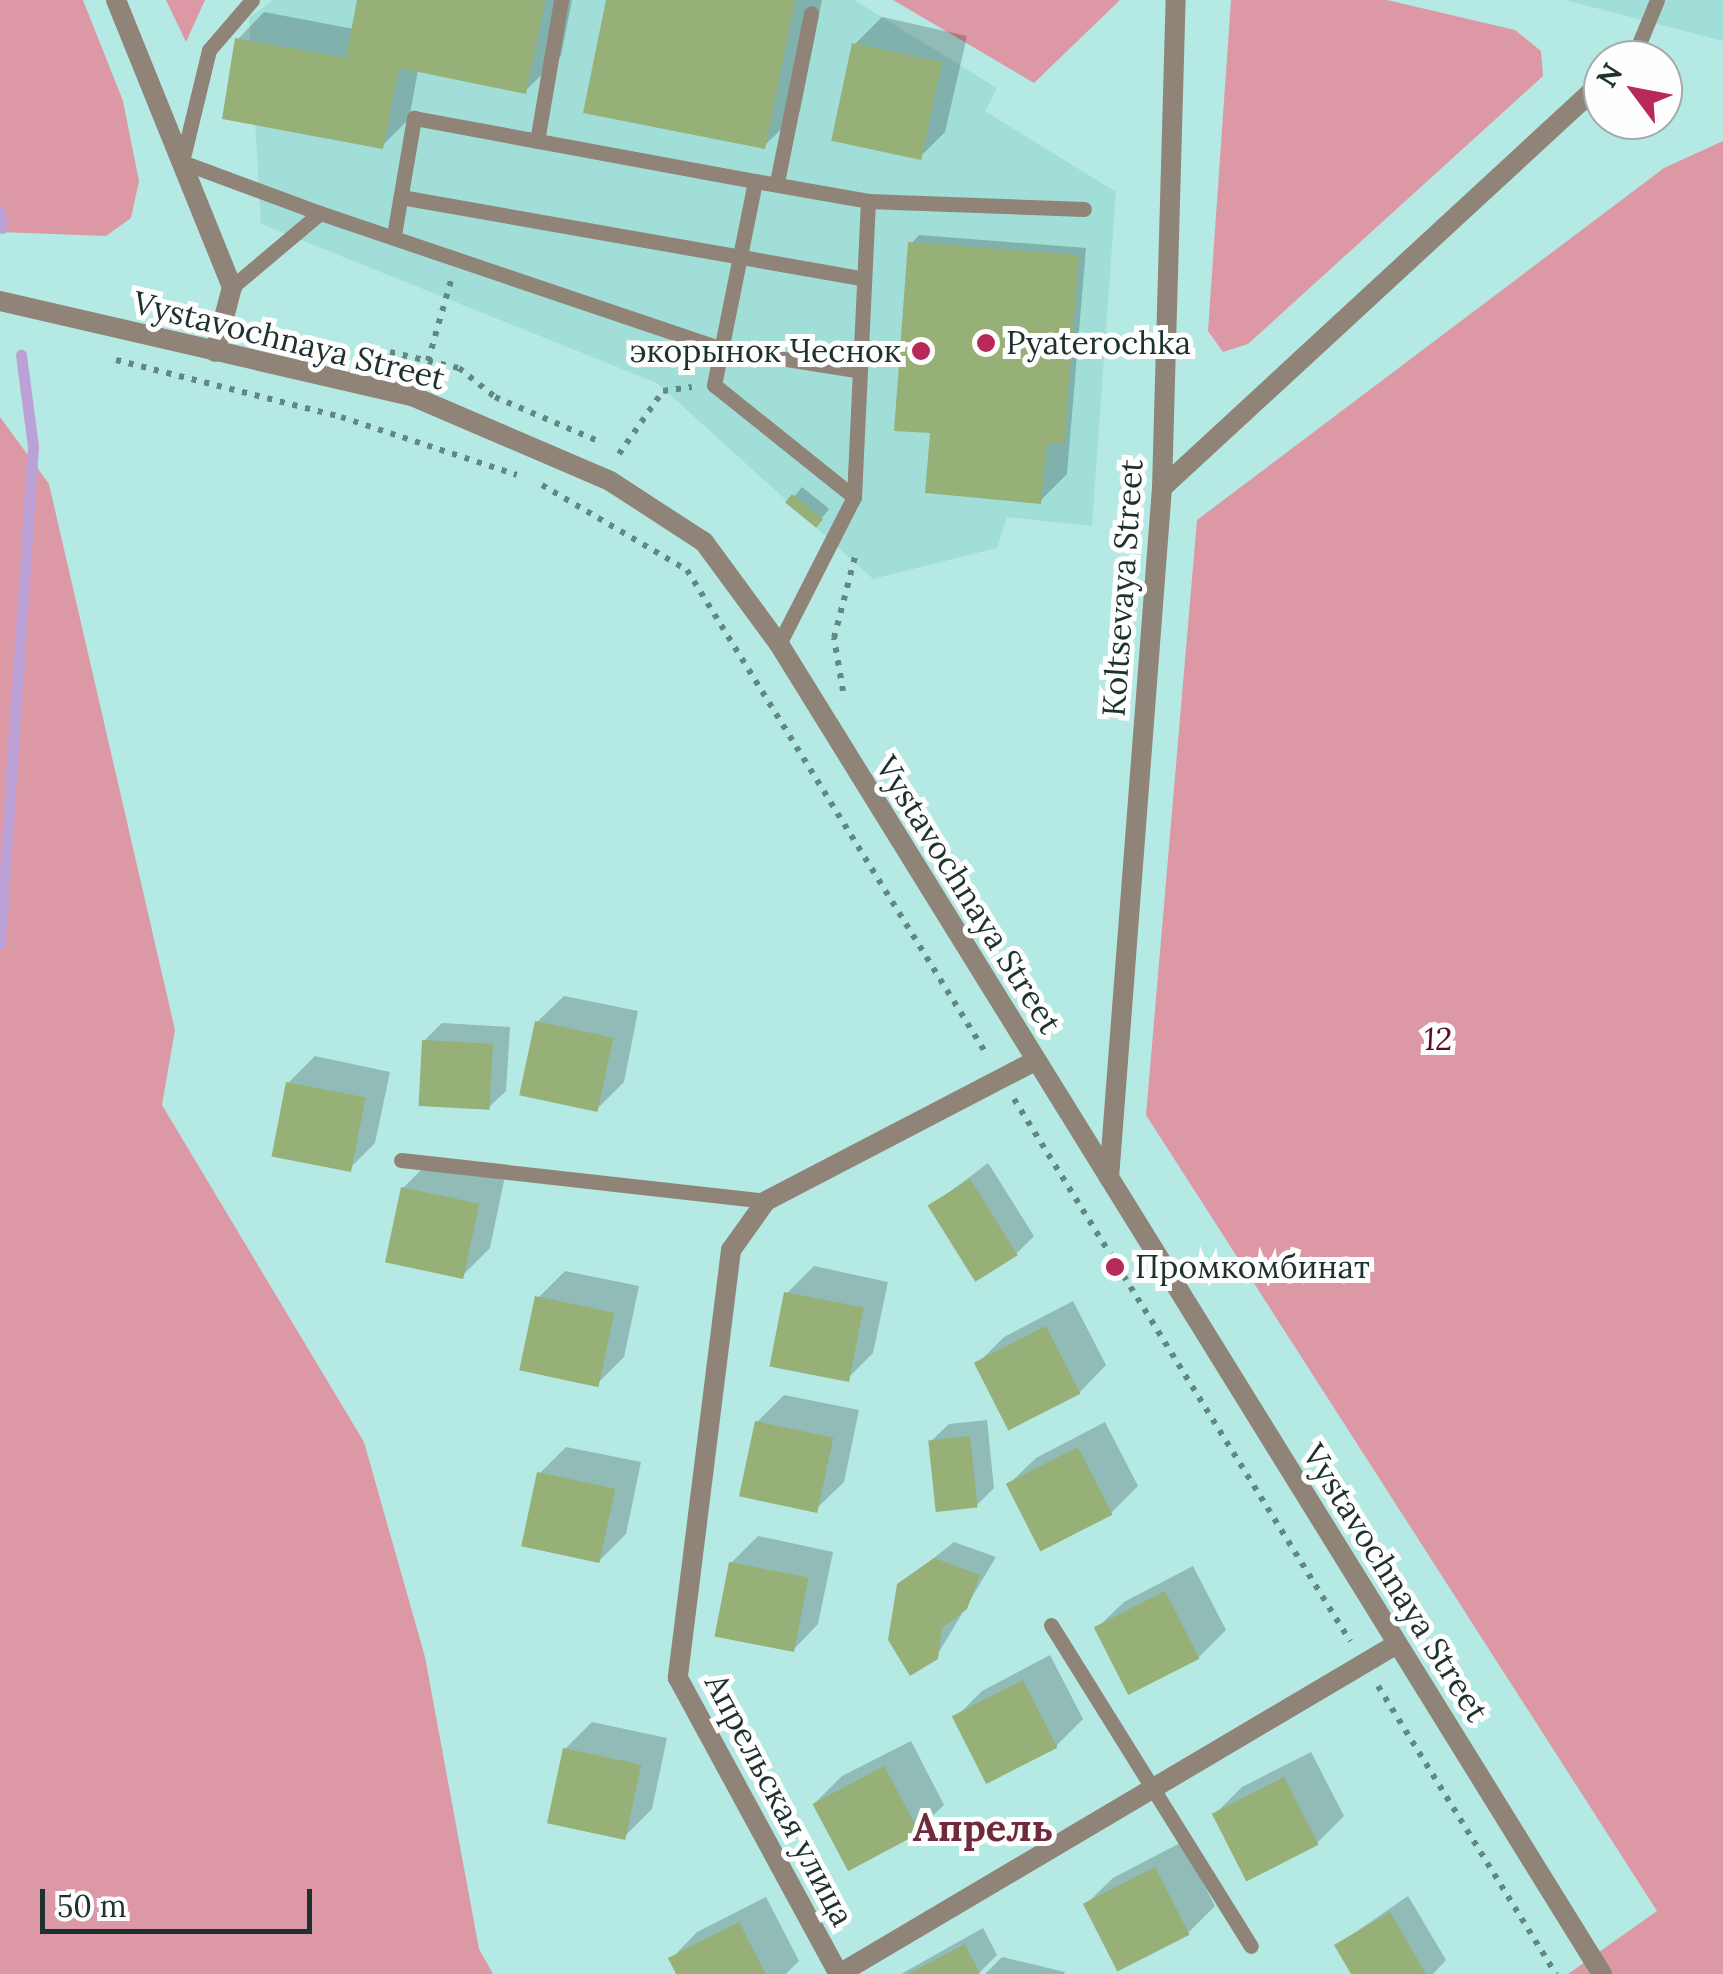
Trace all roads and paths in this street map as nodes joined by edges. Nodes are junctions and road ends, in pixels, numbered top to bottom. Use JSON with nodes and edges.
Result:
{"nodes":[{"id":1,"x":116,"y":0,"type":"edge"},
{"id":2,"x":252,"y":0,"type":"edge"},
{"id":3,"x":561,"y":0,"type":"edge"},
{"id":4,"x":1176,"y":0,"type":"edge"},
{"id":5,"x":1657,"y":0,"type":"edge"},
{"id":6,"x":811,"y":13,"type":"dead end"},
{"id":7,"x":1637,"y":40,"type":"edge"},
{"id":8,"x":1583,"y":99,"type":"edge"},
{"id":9,"x":537,"y":141,"type":"junction"},
{"id":10,"x":182,"y":162,"type":"junction"},
{"id":11,"x":755,"y":181,"type":"junction"},
{"id":12,"x":777,"y":182,"type":"junction"},
{"id":13,"x":401,"y":197,"type":"junction"},
{"id":14,"x":868,"y":201,"type":"junction"},
{"id":15,"x":1084,"y":210,"type":"dead end"},
{"id":16,"x":320,"y":213,"type":"junction"},
{"id":17,"x":394,"y":235,"type":"junction"},
{"id":18,"x":457,"y":257,"type":"junction"},
{"id":19,"x":738,"y":262,"type":"junction"},
{"id":20,"x":862,"y":278,"type":"junction"},
{"id":21,"x":232,"y":287,"type":"junction"},
{"id":22,"x":0,"y":301,"type":"edge"},
{"id":23,"x":722,"y":349,"type":"junction"},
{"id":24,"x":216,"y":352,"type":"junction"},
{"id":25,"x":390,"y":352,"type":"dead end"},
{"id":26,"x":102,"y":357,"type":"dead end"},
{"id":27,"x":428,"y":361,"type":"junction"},
{"id":28,"x":854,"y":370,"type":"junction"},
{"id":29,"x":714,"y":384,"type":"junction"},
{"id":30,"x":620,"y":452,"type":"junction"},
{"id":31,"x":610,"y":480,"type":"junction"},
{"id":32,"x":1162,"y":488,"type":"junction"},
{"id":33,"x":854,"y":498,"type":"junction"},
{"id":34,"x":595,"y":516,"type":"junction"},
{"id":35,"x":779,"y":644,"type":"junction"},
{"id":36,"x":846,"y":698,"type":"dead end"},
{"id":37,"x":1034,"y":1061,"type":"junction"},
{"id":38,"x":1001,"y":1078,"type":"junction"},
{"id":39,"x":402,"y":1160,"type":"dead end"},
{"id":40,"x":1109,"y":1178,"type":"junction"},
{"id":41,"x":1123,"y":1200,"type":"junction"},
{"id":42,"x":766,"y":1202,"type":"junction"},
{"id":43,"x":1090,"y":1221,"type":"junction"},
{"id":44,"x":1051,"y":1625,"type":"dead end"},
{"id":45,"x":1397,"y":1644,"type":"junction"},
{"id":46,"x":1364,"y":1664,"type":"junction"},
{"id":47,"x":1148,"y":1792,"type":"junction"},
{"id":48,"x":1251,"y":1946,"type":"dead end"},
{"id":49,"x":839,"y":1974,"type":"edge"},
{"id":50,"x":1556,"y":1974,"type":"edge"},
{"id":51,"x":1602,"y":1974,"type":"edge"}],
"edges":[{"from":1,"to":10,"type":"street"},
{"from":2,"to":10,"type":"lane"},
{"from":3,"to":9,"type":"lane"},
{"from":4,"to":32,"type":"street","name":"Koltsevaya Street"},
{"from":5,"to":7,"type":"lane"},
{"from":6,"to":12,"type":"lane"},
{"from":8,"to":32,"type":"street"},
{"from":9,"to":11,"type":"lane"},
{"from":9,"to":13,"type":"lane"},
{"from":10,"to":16,"type":"lane"},
{"from":10,"to":21,"type":"street"},
{"from":11,"to":12,"type":"lane"},
{"from":11,"to":19,"type":"lane"},
{"from":12,"to":14,"type":"lane"},
{"from":13,"to":17,"type":"lane"},
{"from":13,"to":19,"type":"lane"},
{"from":14,"to":15,"type":"lane"},
{"from":14,"to":20,"type":"lane"},
{"from":16,"to":17,"type":"lane"},
{"from":16,"to":21,"type":"lane"},
{"from":17,"to":18,"type":"lane"},
{"from":18,"to":23,"type":"lane"},
{"from":18,"to":27,"type":"path"},
{"from":19,"to":20,"type":"lane"},
{"from":19,"to":23,"type":"lane"},
{"from":20,"to":28,"type":"lane"},
{"from":21,"to":24,"type":"street"},
{"from":22,"to":24,"type":"street","name":"Vystavochnaya Street"},
{"from":23,"to":28,"type":"lane"},
{"from":23,"to":29,"type":"lane"},
{"from":24,"to":31,"type":"street","name":"Vystavochnaya Street"},
{"from":25,"to":27,"type":"path"},
{"from":26,"to":34,"type":"path"},
{"from":27,"to":30,"type":"path"},
{"from":28,"to":33,"type":"lane"},
{"from":29,"to":30,"type":"path"},
{"from":29,"to":33,"type":"lane"},
{"from":30,"to":31,"type":"path"},
{"from":31,"to":34,"type":"path"},
{"from":31,"to":35,"type":"street","name":"Vystavochnaya Street"},
{"from":32,"to":40,"type":"street","name":"Koltsevaya Street"},
{"from":33,"to":35,"type":"lane"},
{"from":33,"to":36,"type":"path"},
{"from":34,"to":38,"type":"path"},
{"from":35,"to":37,"type":"street","name":"Vystavochnaya Street"},
{"from":37,"to":38,"type":"street","name":"Апрельская улица"},
{"from":37,"to":40,"type":"street","name":"Vystavochnaya Street"},
{"from":38,"to":42,"type":"street","name":"Апрельская улица"},
{"from":38,"to":43,"type":"path"},
{"from":39,"to":42,"type":"lane"},
{"from":40,"to":41,"type":"street","name":"Vystavochnaya Street"},
{"from":41,"to":43,"type":"path"},
{"from":41,"to":45,"type":"street","name":"Vystavochnaya Street"},
{"from":42,"to":49,"type":"street","name":"Апрельская улица"},
{"from":43,"to":46,"type":"path"},
{"from":44,"to":47,"type":"lane"},
{"from":45,"to":46,"type":"street","name":"Апрельская улица"},
{"from":45,"to":51,"type":"street","name":"Vystavochnaya Street"},
{"from":46,"to":47,"type":"street","name":"Апрельская улица"},
{"from":46,"to":50,"type":"path"},
{"from":47,"to":48,"type":"lane"},
{"from":47,"to":49,"type":"street","name":"Апрельская улица"}]}
